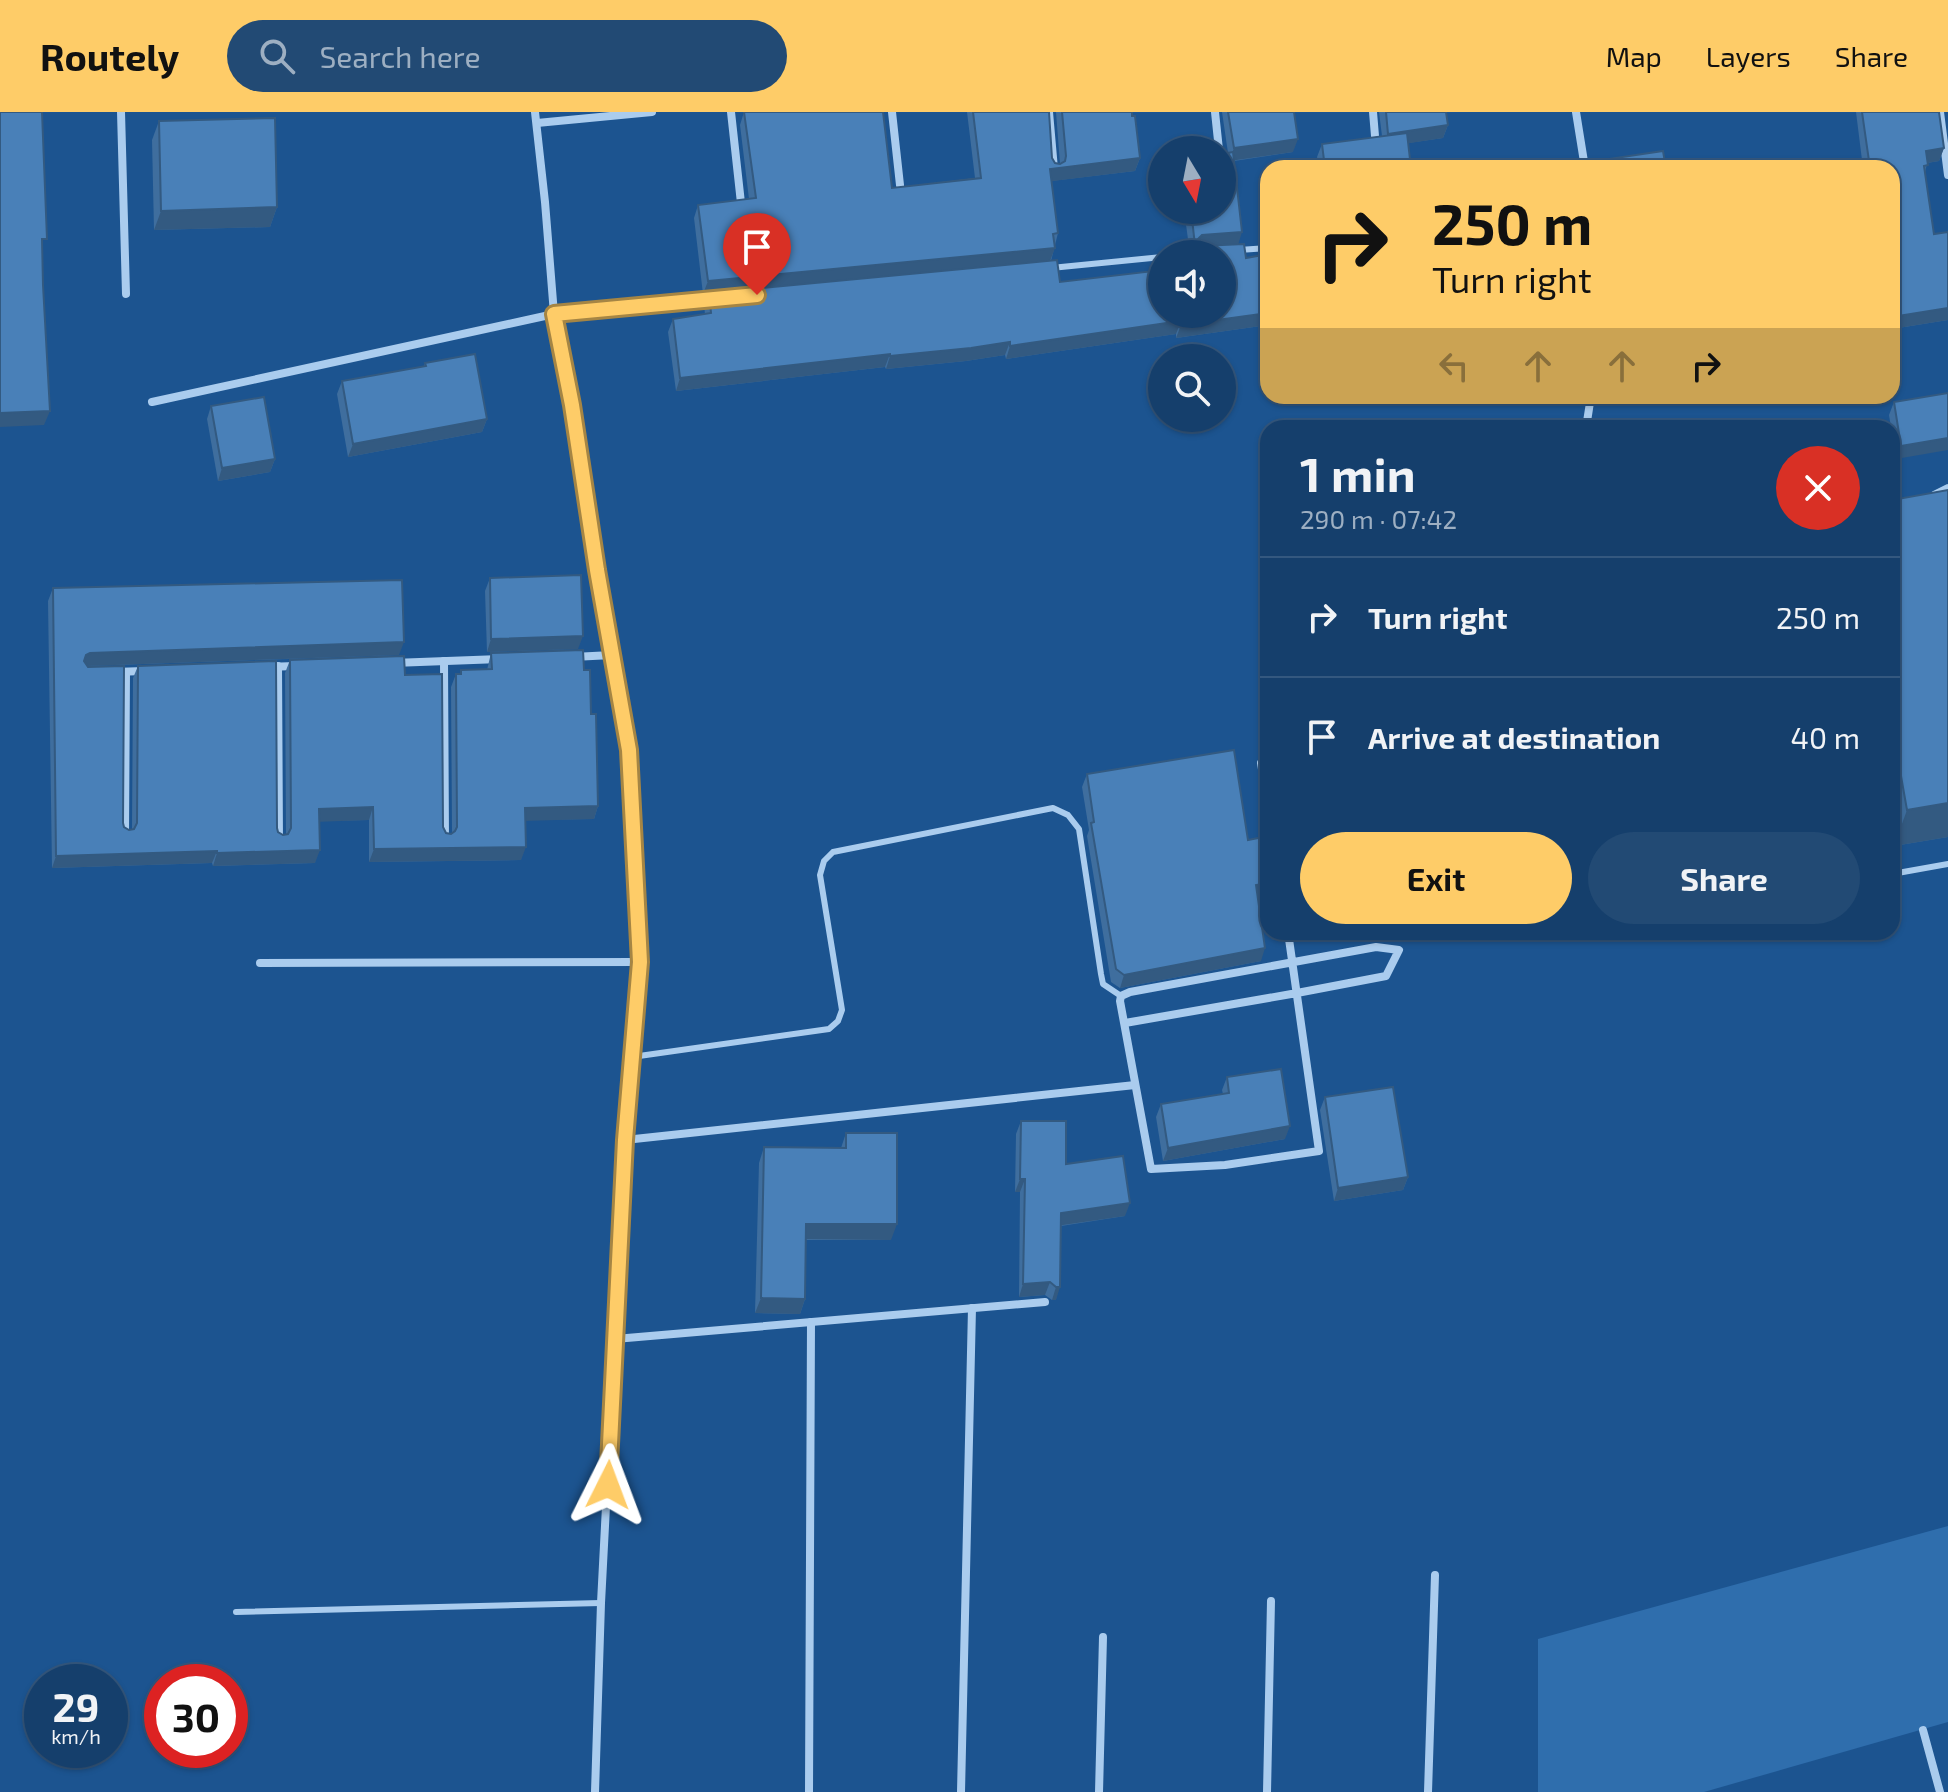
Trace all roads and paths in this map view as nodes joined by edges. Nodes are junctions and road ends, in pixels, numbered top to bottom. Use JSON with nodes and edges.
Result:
{"nodes":[{"id":1,"x":121,"y":112,"type":"edge"},
{"id":2,"x":535,"y":112,"type":"edge"},
{"id":3,"x":652,"y":112,"type":"edge"},
{"id":4,"x":731,"y":112,"type":"edge"},
{"id":5,"x":892,"y":112,"type":"edge"},
{"id":6,"x":1049,"y":112,"type":"edge"},
{"id":7,"x":1215,"y":112,"type":"edge"},
{"id":8,"x":1373,"y":112,"type":"edge"},
{"id":9,"x":1576,"y":112,"type":"edge"},
{"id":10,"x":1940,"y":112,"type":"edge"},
{"id":11,"x":537,"y":123,"type":"junction"},
{"id":12,"x":1218,"y":136,"type":"edge"},
{"id":13,"x":1375,"y":136,"type":"edge"},
{"id":14,"x":1584,"y":160,"type":"edge"},
{"id":15,"x":1054,"y":170,"type":"edge"},
{"id":16,"x":1948,"y":175,"type":"edge"},
{"id":17,"x":900,"y":185,"type":"edge"},
{"id":18,"x":741,"y":203,"type":"edge"},
{"id":19,"x":1260,"y":249,"type":"edge"},
{"id":20,"x":1236,"y":250,"type":"edge"},
{"id":21,"x":1148,"y":258,"type":"edge"},
{"id":22,"x":1037,"y":269,"type":"edge"},
{"id":23,"x":126,"y":294,"type":"dead end"},
{"id":24,"x":726,"y":298,"type":"edge"},
{"id":25,"x":554,"y":314,"type":"junction"},
{"id":26,"x":152,"y":402,"type":"dead end"},
{"id":27,"x":1948,"y":487,"type":"edge"},
{"id":28,"x":1920,"y":501,"type":"edge"},
{"id":29,"x":612,"y":655,"type":"junction"},
{"id":30,"x":567,"y":657,"type":"edge"},
{"id":31,"x":505,"y":659,"type":"edge"},
{"id":32,"x":444,"y":661,"type":"junction"},
{"id":33,"x":384,"y":663,"type":"edge"},
{"id":34,"x":308,"y":665,"type":"edge"},
{"id":35,"x":278,"y":666,"type":"junction"},
{"id":36,"x":262,"y":667,"type":"edge"},
{"id":37,"x":156,"y":671,"type":"edge"},
{"id":38,"x":99,"y":672,"type":"edge"},
{"id":39,"x":126,"y":672,"type":"junction"},
{"id":40,"x":125,"y":836,"type":"edge"},
{"id":41,"x":445,"y":840,"type":"edge"},
{"id":42,"x":279,"y":841,"type":"edge"},
{"id":43,"x":1948,"y":864,"type":"edge"},
{"id":44,"x":1900,"y":873,"type":"edge"},
{"id":45,"x":1289,"y":940,"type":"edge"},
{"id":46,"x":640,"y":962,"type":"junction"},
{"id":47,"x":1292,"y":962,"type":"junction"},
{"id":48,"x":260,"y":963,"type":"dead end"},
{"id":49,"x":1297,"y":993,"type":"junction"},
{"id":50,"x":1121,"y":996,"type":"junction"},
{"id":51,"x":1125,"y":1023,"type":"junction"},
{"id":52,"x":632,"y":1057,"type":"junction"},
{"id":53,"x":1135,"y":1085,"type":"junction"},
{"id":54,"x":625,"y":1140,"type":"junction"},
{"id":55,"x":1045,"y":1302,"type":"dead end"},
{"id":56,"x":972,"y":1308,"type":"junction"},
{"id":57,"x":811,"y":1322,"type":"junction"},
{"id":58,"x":615,"y":1339,"type":"junction"},
{"id":59,"x":1435,"y":1575,"type":"dead end"},
{"id":60,"x":1271,"y":1601,"type":"dead end"},
{"id":61,"x":601,"y":1603,"type":"junction"},
{"id":62,"x":236,"y":1612,"type":"dead end"},
{"id":63,"x":1103,"y":1637,"type":"dead end"},
{"id":64,"x":1923,"y":1730,"type":"dead end"},
{"id":65,"x":595,"y":1792,"type":"edge"},
{"id":66,"x":809,"y":1792,"type":"edge"},
{"id":67,"x":961,"y":1792,"type":"edge"},
{"id":68,"x":1099,"y":1792,"type":"edge"},
{"id":69,"x":1267,"y":1792,"type":"edge"},
{"id":70,"x":1428,"y":1792,"type":"edge"},
{"id":71,"x":1940,"y":1792,"type":"edge"}],
"edges":[{"from":1,"to":23,"type":"street"},
{"from":2,"to":11,"type":"street"},
{"from":3,"to":11,"type":"street"},
{"from":4,"to":18,"type":"street"},
{"from":5,"to":17,"type":"street"},
{"from":6,"to":15,"type":"street"},
{"from":7,"to":12,"type":"street"},
{"from":8,"to":13,"type":"street"},
{"from":9,"to":14,"type":"street"},
{"from":10,"to":16,"type":"street"},
{"from":11,"to":25,"type":"street"},
{"from":19,"to":20,"type":"lane"},
{"from":21,"to":22,"type":"lane"},
{"from":24,"to":25,"type":"lane"},
{"from":25,"to":26,"type":"street"},
{"from":25,"to":29,"type":"street"},
{"from":27,"to":28,"type":"lane"},
{"from":29,"to":30,"type":"street"},
{"from":29,"to":46,"type":"street"},
{"from":31,"to":32,"type":"street"},
{"from":32,"to":33,"type":"street"},
{"from":32,"to":41,"type":"street"},
{"from":34,"to":35,"type":"street"},
{"from":35,"to":36,"type":"street"},
{"from":35,"to":42,"type":"street"},
{"from":37,"to":39,"type":"street"},
{"from":38,"to":39,"type":"street"},
{"from":39,"to":40,"type":"street"},
{"from":43,"to":44,"type":"lane"},
{"from":45,"to":47,"type":"street"},
{"from":46,"to":48,"type":"street"},
{"from":46,"to":52,"type":"street"},
{"from":47,"to":49,"type":"street"},
{"from":47,"to":49,"type":"street"},
{"from":47,"to":50,"type":"street"},
{"from":49,"to":51,"type":"street"},
{"from":49,"to":53,"type":"street"},
{"from":50,"to":51,"type":"street"},
{"from":50,"to":52,"type":"lane"},
{"from":51,"to":53,"type":"street"},
{"from":52,"to":54,"type":"street"},
{"from":53,"to":54,"type":"street"},
{"from":54,"to":58,"type":"street"},
{"from":55,"to":56,"type":"street"},
{"from":56,"to":57,"type":"street"},
{"from":56,"to":67,"type":"street"},
{"from":57,"to":58,"type":"street"},
{"from":57,"to":66,"type":"street"},
{"from":58,"to":61,"type":"street"},
{"from":59,"to":70,"type":"street"},
{"from":60,"to":69,"type":"street"},
{"from":61,"to":62,"type":"lane"},
{"from":61,"to":65,"type":"street"},
{"from":63,"to":68,"type":"street"},
{"from":64,"to":71,"type":"street"}]}
